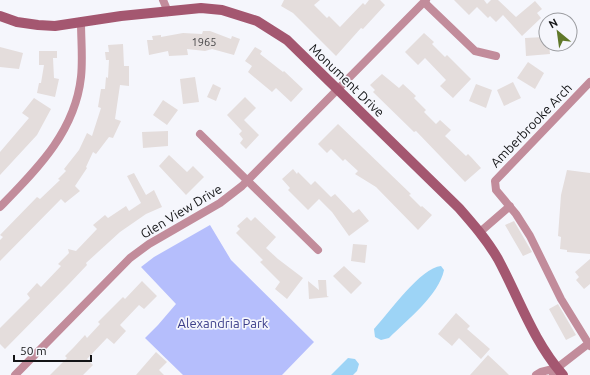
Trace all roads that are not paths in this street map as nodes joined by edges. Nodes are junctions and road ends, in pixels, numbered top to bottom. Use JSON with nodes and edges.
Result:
{"nodes":[{"id":1,"x":163,"y":0,"type":"edge"},
{"id":2,"x":425,"y":1,"type":"edge"},
{"id":3,"x":168,"y":12,"type":"junction"},
{"id":4,"x":0,"y":16,"type":"edge"},
{"id":5,"x":81,"y":22,"type":"junction"},
{"id":6,"x":496,"y":56,"type":"dead end"},
{"id":7,"x":590,"y":82,"type":"edge"},
{"id":8,"x":338,"y":90,"type":"junction"},
{"id":9,"x":200,"y":134,"type":"dead end"},
{"id":10,"x":248,"y":181,"type":"junction"},
{"id":11,"x":0,"y":206,"type":"edge"},
{"id":12,"x":510,"y":206,"type":"junction"},
{"id":13,"x":480,"y":232,"type":"junction"},
{"id":14,"x":318,"y":250,"type":"dead end"},
{"id":15,"x":589,"y":345,"type":"edge"},
{"id":16,"x":558,"y":373,"type":"edge"},
{"id":17,"x":15,"y":375,"type":"edge"},
{"id":18,"x":536,"y":375,"type":"edge"}],
"edges":[{"from":1,"to":3,"type":"street"},
{"from":2,"to":6,"type":"street"},
{"from":2,"to":8,"type":"street","name":"Glen View Drive"},
{"from":3,"to":5,"type":"street","name":"Monument Drive"},
{"from":3,"to":8,"type":"street","name":"Monument Drive"},
{"from":4,"to":5,"type":"street","name":"Monument Drive"},
{"from":5,"to":11,"type":"street"},
{"from":7,"to":12,"type":"street","name":"Amberbrooke Arch"},
{"from":8,"to":10,"type":"street","name":"Glen View Drive"},
{"from":8,"to":13,"type":"street","name":"Monument Drive"},
{"from":9,"to":10,"type":"street"},
{"from":10,"to":14,"type":"street"},
{"from":10,"to":17,"type":"street","name":"Glen View Drive"},
{"from":12,"to":13,"type":"street"},
{"from":12,"to":15,"type":"street","name":"Amberbrooke Arch"},
{"from":13,"to":16,"type":"street","name":"Monument Drive"},
{"from":15,"to":16,"type":"street","name":"Amberbrooke Arch"},
{"from":16,"to":18,"type":"street"}]}
